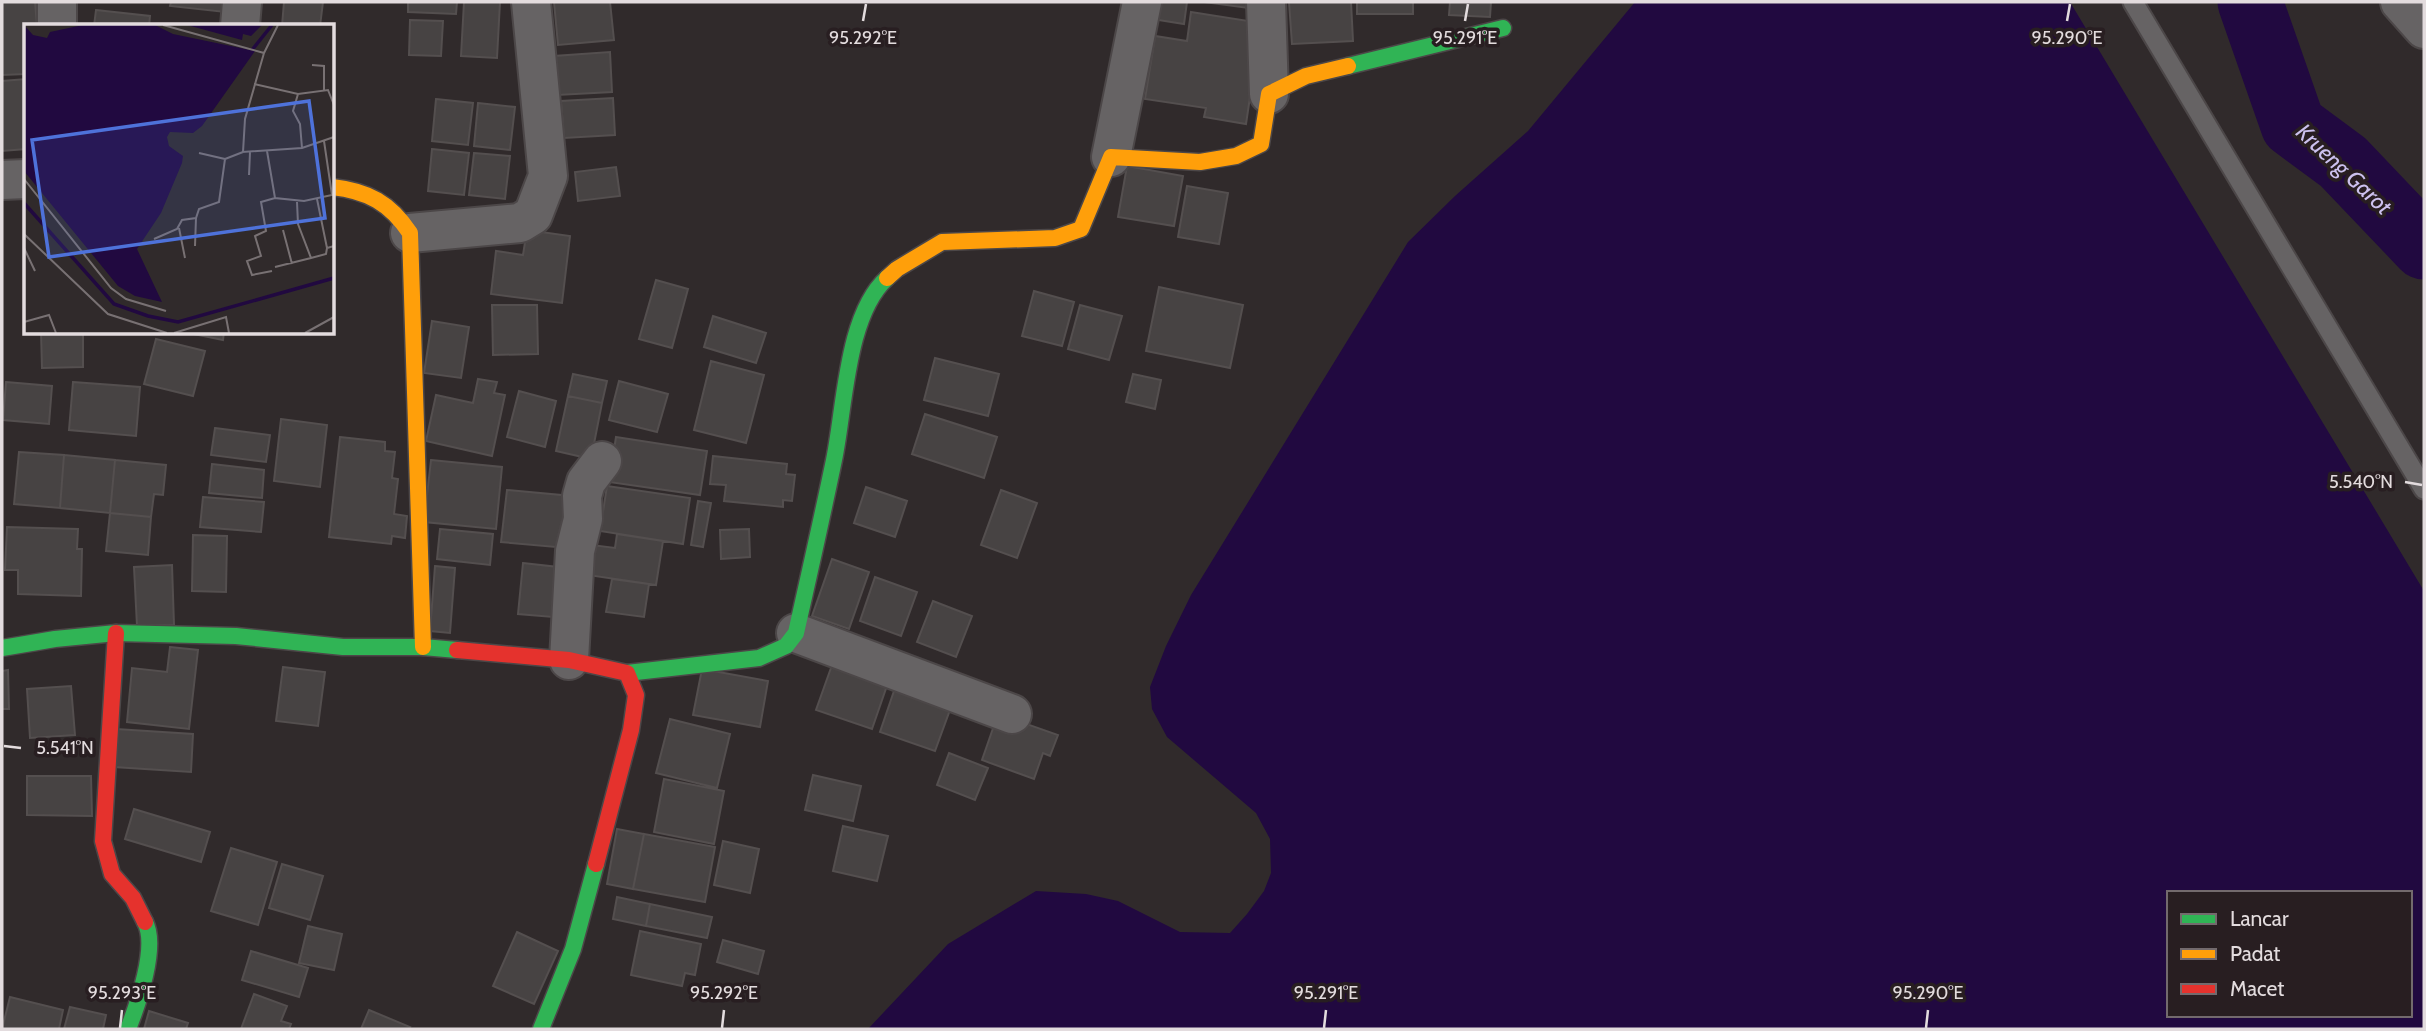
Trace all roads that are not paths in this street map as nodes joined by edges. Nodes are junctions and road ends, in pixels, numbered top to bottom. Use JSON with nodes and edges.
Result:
{"nodes":[{"id":1,"x":57,"y":2,"type":"edge"},
{"id":2,"x":242,"y":2,"type":"edge"},
{"id":3,"x":531,"y":2,"type":"edge"},
{"id":4,"x":1142,"y":2,"type":"edge"},
{"id":5,"x":1266,"y":2,"type":"edge"},
{"id":6,"x":2133,"y":2,"type":"edge"},
{"id":7,"x":2400,"y":2,"type":"edge"},
{"id":8,"x":57,"y":24,"type":"edge"},
{"id":9,"x":240,"y":24,"type":"edge"},
{"id":10,"x":1503,"y":28,"type":"dead end"},
{"id":11,"x":2424,"y":29,"type":"edge"},
{"id":12,"x":1269,"y":94,"type":"junction"},
{"id":13,"x":1111,"y":157,"type":"junction"},
{"id":14,"x":24,"y":179,"type":"edge"},
{"id":15,"x":2,"y":180,"type":"edge"},
{"id":16,"x":334,"y":187,"type":"edge"},
{"id":17,"x":410,"y":233,"type":"junction"},
{"id":18,"x":602,"y":461,"type":"dead end"},
{"id":19,"x":2424,"y":489,"type":"edge"},
{"id":20,"x":116,"y":633,"type":"junction"},
{"id":21,"x":796,"y":633,"type":"junction"},
{"id":22,"x":423,"y":647,"type":"junction"},
{"id":23,"x":2,"y":648,"type":"edge"},
{"id":24,"x":569,"y":660,"type":"junction"},
{"id":25,"x":627,"y":673,"type":"junction"},
{"id":26,"x":1012,"y":714,"type":"dead end"},
{"id":27,"x":128,"y":1029,"type":"edge"},
{"id":28,"x":541,"y":1029,"type":"edge"}],
"edges":[{"from":1,"to":8,"type":"street"},
{"from":2,"to":9,"type":"street"},
{"from":3,"to":17,"type":"street"},
{"from":4,"to":13,"type":"street"},
{"from":5,"to":12,"type":"street"},
{"from":6,"to":19,"type":"lane"},
{"from":7,"to":11,"type":"street"},
{"from":10,"to":12,"type":"street"},
{"from":12,"to":13,"type":"street"},
{"from":13,"to":21,"type":"street"},
{"from":14,"to":15,"type":"street"},
{"from":16,"to":17,"type":"street"},
{"from":17,"to":22,"type":"street"},
{"from":18,"to":24,"type":"street"},
{"from":20,"to":22,"type":"street"},
{"from":20,"to":23,"type":"street"},
{"from":20,"to":27,"type":"street"},
{"from":21,"to":25,"type":"street"},
{"from":21,"to":26,"type":"street"},
{"from":22,"to":24,"type":"street"},
{"from":24,"to":25,"type":"street"},
{"from":25,"to":28,"type":"street"}]}
